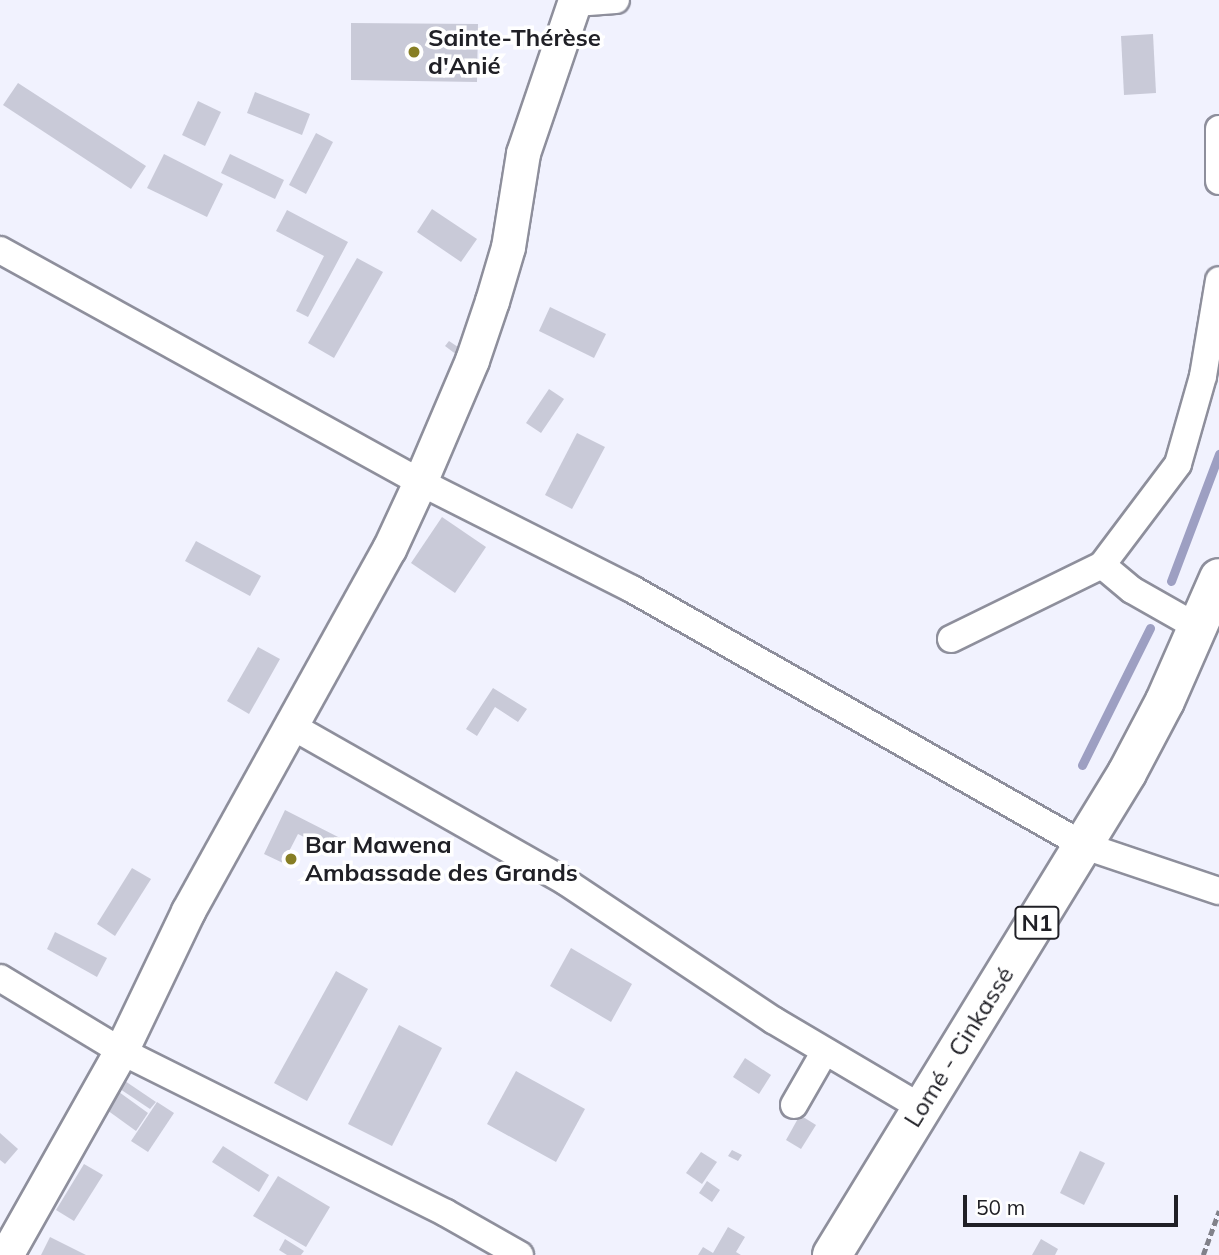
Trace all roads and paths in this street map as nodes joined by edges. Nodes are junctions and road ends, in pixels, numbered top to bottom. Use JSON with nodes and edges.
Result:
{"nodes":[{"id":1,"x":615,"y":0,"type":"edge"},
{"id":2,"x":575,"y":1,"type":"edge"},
{"id":3,"x":1219,"y":129,"type":"edge"},
{"id":4,"x":1219,"y":181,"type":"edge"},
{"id":5,"x":0,"y":250,"type":"edge"},
{"id":6,"x":1219,"y":280,"type":"edge"},
{"id":7,"x":420,"y":482,"type":"junction"},
{"id":8,"x":1101,"y":565,"type":"junction"},
{"id":9,"x":1219,"y":578,"type":"edge"},
{"id":10,"x":1199,"y":628,"type":"junction"},
{"id":11,"x":951,"y":639,"type":"dead end"},
{"id":12,"x":290,"y":725,"type":"junction"},
{"id":13,"x":1085,"y":846,"type":"junction"},
{"id":14,"x":1219,"y":891,"type":"edge"},
{"id":15,"x":0,"y":978,"type":"edge"},
{"id":16,"x":121,"y":1051,"type":"junction"},
{"id":17,"x":825,"y":1051,"type":"junction"},
{"id":18,"x":794,"y":1105,"type":"dead end"},
{"id":19,"x":922,"y":1108,"type":"junction"},
{"id":20,"x":1219,"y":1211,"type":"edge"},
{"id":21,"x":6,"y":1255,"type":"edge"},
{"id":22,"x":520,"y":1255,"type":"edge"},
{"id":23,"x":832,"y":1255,"type":"edge"},
{"id":24,"x":1203,"y":1255,"type":"edge"}],
"edges":[{"from":1,"to":2,"type":"street"},
{"from":2,"to":7,"type":"street"},
{"from":3,"to":4,"type":"street"},
{"from":5,"to":7,"type":"street"},
{"from":6,"to":8,"type":"street"},
{"from":7,"to":12,"type":"street"},
{"from":7,"to":13,"type":"street"},
{"from":8,"to":10,"type":"street"},
{"from":8,"to":11,"type":"street"},
{"from":9,"to":10,"type":"highway","name":"Lomé - Cinkassé","number":"N1"},
{"from":10,"to":13,"type":"highway","name":"Lomé - Cinkassé","number":"N1"},
{"from":12,"to":16,"type":"street"},
{"from":12,"to":17,"type":"street"},
{"from":13,"to":14,"type":"street"},
{"from":13,"to":19,"type":"highway","name":"Lomé - Cinkassé","number":"N1"},
{"from":15,"to":16,"type":"street"},
{"from":16,"to":21,"type":"street"},
{"from":16,"to":22,"type":"street"},
{"from":17,"to":18,"type":"street"},
{"from":17,"to":19,"type":"street"},
{"from":19,"to":23,"type":"highway","name":"Lomé - Cinkassé","number":"N1"},
{"from":20,"to":24,"type":"path"}]}
